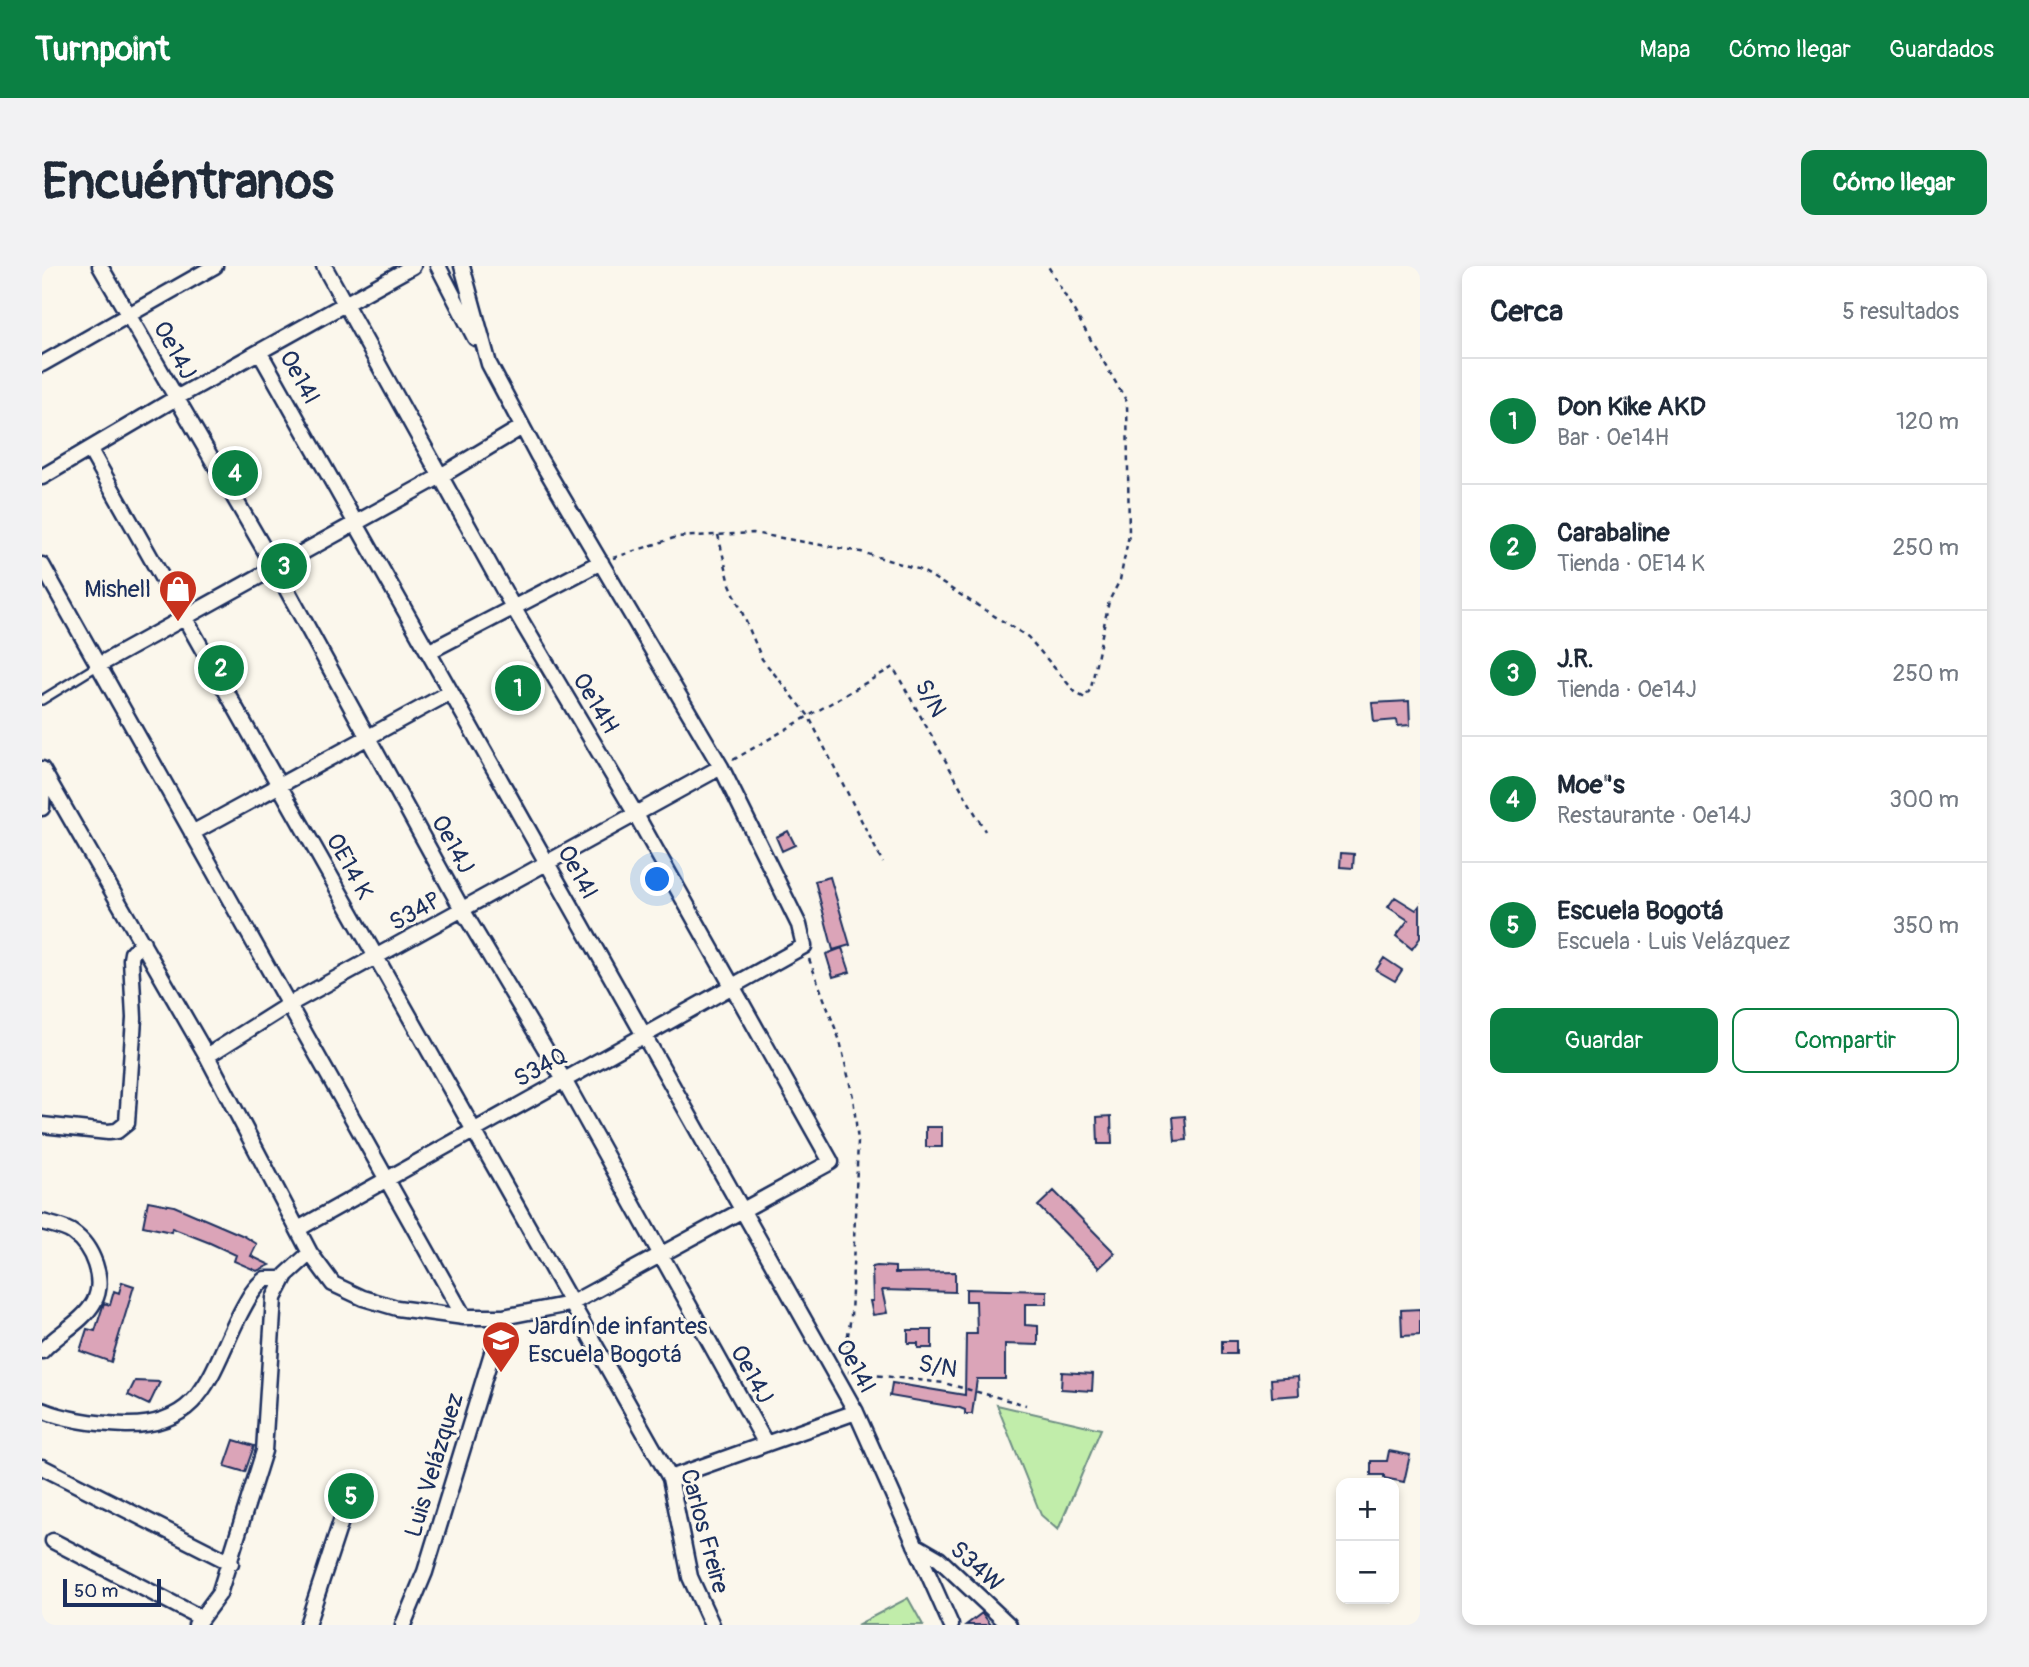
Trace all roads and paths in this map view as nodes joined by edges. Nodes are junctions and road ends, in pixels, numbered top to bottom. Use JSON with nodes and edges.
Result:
{"nodes":[{"id":1,"x":100,"y":266,"type":"edge"},
{"id":2,"x":215,"y":266,"type":"edge"},
{"id":3,"x":324,"y":266,"type":"edge"},
{"id":4,"x":413,"y":266,"type":"edge"},
{"id":5,"x":438,"y":266,"type":"edge"},
{"id":6,"x":462,"y":266,"type":"edge"},
{"id":7,"x":1048,"y":266,"type":"edge"},
{"id":8,"x":343,"y":303,"type":"junction"},
{"id":9,"x":128,"y":314,"type":"junction"},
{"id":10,"x":260,"y":353,"type":"junction"},
{"id":11,"x":42,"y":364,"type":"edge"},
{"id":12,"x":489,"y":364,"type":"junction"},
{"id":13,"x":176,"y":398,"type":"junction"},
{"id":14,"x":522,"y":427,"type":"junction"},
{"id":15,"x":90,"y":450,"type":"junction"},
{"id":16,"x":42,"y":477,"type":"edge"},
{"id":17,"x":439,"y":477,"type":"junction"},
{"id":18,"x":355,"y":523,"type":"junction"},
{"id":19,"x":718,"y":535,"type":"junction"},
{"id":20,"x":601,"y":562,"type":"junction"},
{"id":21,"x":42,"y":565,"type":"edge"},
{"id":22,"x":275,"y":568,"type":"junction"},
{"id":23,"x":513,"y":607,"type":"junction"},
{"id":24,"x":185,"y":619,"type":"junction"},
{"id":25,"x":428,"y":652,"type":"junction"},
{"id":26,"x":97,"y":666,"type":"junction"},
{"id":27,"x":451,"y":692,"type":"junction"},
{"id":28,"x":42,"y":700,"type":"edge"},
{"id":29,"x":808,"y":715,"type":"junction"},
{"id":30,"x":368,"y":737,"type":"junction"},
{"id":31,"x":721,"y":767,"type":"junction"},
{"id":32,"x":43,"y":769,"type":"edge"},
{"id":33,"x":279,"y":785,"type":"junction"},
{"id":34,"x":42,"y":808,"type":"edge"},
{"id":35,"x":635,"y":813,"type":"junction"},
{"id":36,"x":985,"y":831,"type":"dead end"},
{"id":37,"x":192,"y":833,"type":"junction"},
{"id":38,"x":546,"y":862,"type":"junction"},
{"id":39,"x":883,"y":863,"type":"dead end"},
{"id":40,"x":463,"y":911,"type":"junction"},
{"id":41,"x":143,"y":942,"type":"junction"},
{"id":42,"x":804,"y":946,"type":"junction"},
{"id":43,"x":376,"y":958,"type":"junction"},
{"id":44,"x":733,"y":986,"type":"junction"},
{"id":45,"x":288,"y":1005,"type":"junction"},
{"id":46,"x":644,"y":1035,"type":"junction"},
{"id":47,"x":207,"y":1056,"type":"junction"},
{"id":48,"x":564,"y":1080,"type":"junction"},
{"id":49,"x":42,"y":1125,"type":"edge"},
{"id":50,"x":473,"y":1131,"type":"junction"},
{"id":51,"x":387,"y":1179,"type":"junction"},
{"id":52,"x":742,"y":1210,"type":"junction"},
{"id":53,"x":42,"y":1222,"type":"edge"},
{"id":54,"x":298,"y":1228,"type":"junction"},
{"id":55,"x":310,"y":1253,"type":"junction"},
{"id":56,"x":659,"y":1256,"type":"junction"},
{"id":57,"x":284,"y":1279,"type":"junction"},
{"id":58,"x":570,"y":1304,"type":"junction"},
{"id":59,"x":464,"y":1317,"type":"junction"},
{"id":60,"x":503,"y":1317,"type":"junction"},
{"id":61,"x":42,"y":1351,"type":"edge"},
{"id":62,"x":1026,"y":1405,"type":"dead end"},
{"id":63,"x":42,"y":1409,"type":"edge"},
{"id":64,"x":856,"y":1412,"type":"junction"},
{"id":65,"x":766,"y":1444,"type":"junction"},
{"id":66,"x":42,"y":1467,"type":"edge"},
{"id":67,"x":670,"y":1478,"type":"junction"},
{"id":68,"x":346,"y":1507,"type":"dead end"},
{"id":69,"x":54,"y":1541,"type":"dead end"},
{"id":70,"x":913,"y":1544,"type":"junction"},
{"id":71,"x":231,"y":1563,"type":"junction"},
{"id":72,"x":199,"y":1621,"type":"edge"},
{"id":73,"x":307,"y":1625,"type":"edge"},
{"id":74,"x":403,"y":1625,"type":"edge"},
{"id":75,"x":712,"y":1625,"type":"edge"},
{"id":76,"x":951,"y":1625,"type":"edge"},
{"id":77,"x":1009,"y":1625,"type":"edge"}],
"edges":[{"from":1,"to":9,"type":"street","name":"Oe14J"},
{"from":2,"to":9,"type":"street"},
{"from":3,"to":8,"type":"street","name":"Oe14H"},
{"from":4,"to":8,"type":"street"},
{"from":5,"to":12,"type":"street"},
{"from":6,"to":12,"type":"street"},
{"from":7,"to":19,"type":"path"},
{"from":8,"to":10,"type":"street"},
{"from":8,"to":17,"type":"street","name":"Oe14H"},
{"from":9,"to":11,"type":"street"},
{"from":9,"to":13,"type":"street","name":"Oe14J"},
{"from":10,"to":13,"type":"street"},
{"from":10,"to":18,"type":"street","name":"Oe14I"},
{"from":12,"to":14,"type":"street"},
{"from":13,"to":15,"type":"street"},
{"from":13,"to":22,"type":"street","name":"Oe14J"},
{"from":14,"to":17,"type":"street"},
{"from":14,"to":20,"type":"street"},
{"from":15,"to":16,"type":"street"},
{"from":15,"to":24,"type":"street","name":"OE14 K"},
{"from":17,"to":18,"type":"street"},
{"from":17,"to":23,"type":"street","name":"Oe14H"},
{"from":18,"to":22,"type":"street"},
{"from":18,"to":25,"type":"street","name":"Oe14I"},
{"from":19,"to":20,"type":"path"},
{"from":19,"to":29,"type":"path"},
{"from":20,"to":23,"type":"street"},
{"from":20,"to":31,"type":"street"},
{"from":21,"to":26,"type":"street"},
{"from":22,"to":24,"type":"street"},
{"from":22,"to":30,"type":"street","name":"Oe14J"},
{"from":23,"to":25,"type":"street"},
{"from":23,"to":35,"type":"street","name":"Oe14H"},
{"from":24,"to":26,"type":"street"},
{"from":24,"to":33,"type":"street","name":"OE14 K"},
{"from":25,"to":27,"type":"street","name":"Oe14I"},
{"from":26,"to":28,"type":"lane"},
{"from":26,"to":37,"type":"street"},
{"from":27,"to":30,"type":"street"},
{"from":27,"to":38,"type":"street","name":"Oe14I"},
{"from":29,"to":31,"type":"path","name":"S/N"},
{"from":29,"to":36,"type":"path","name":"S/N"},
{"from":29,"to":39,"type":"path"},
{"from":30,"to":33,"type":"street"},
{"from":30,"to":40,"type":"street","name":"Oe14J"},
{"from":31,"to":35,"type":"street","name":"S34P"},
{"from":31,"to":42,"type":"street"},
{"from":32,"to":34,"type":"street"},
{"from":32,"to":41,"type":"street"},
{"from":33,"to":37,"type":"street"},
{"from":33,"to":43,"type":"street","name":"OE14 K"},
{"from":35,"to":38,"type":"street","name":"S34P"},
{"from":35,"to":44,"type":"street","name":"Oe14H"},
{"from":37,"to":45,"type":"street"},
{"from":38,"to":40,"type":"street","name":"S34P"},
{"from":38,"to":46,"type":"street","name":"Oe14I"},
{"from":40,"to":43,"type":"street","name":"S34P"},
{"from":40,"to":48,"type":"street","name":"Oe14J"},
{"from":41,"to":47,"type":"street"},
{"from":41,"to":49,"type":"street"},
{"from":42,"to":44,"type":"street","name":"S34Q"},
{"from":42,"to":62,"type":"path","name":"S/N"},
{"from":43,"to":45,"type":"street","name":"S34P"},
{"from":43,"to":50,"type":"street","name":"OE14 K"},
{"from":44,"to":46,"type":"street","name":"S34Q"},
{"from":44,"to":52,"type":"street","name":"Oe14H"},
{"from":45,"to":47,"type":"street","name":"S34P"},
{"from":45,"to":51,"type":"street"},
{"from":46,"to":48,"type":"street","name":"S34Q"},
{"from":46,"to":52,"type":"street","name":"Oe14I"},
{"from":47,"to":54,"type":"street"},
{"from":48,"to":50,"type":"street","name":"S34Q"},
{"from":48,"to":56,"type":"street","name":"Oe14J"},
{"from":50,"to":51,"type":"street","name":"S34Q"},
{"from":50,"to":58,"type":"street","name":"OE14 K"},
{"from":51,"to":54,"type":"street","name":"S34Q"},
{"from":51,"to":59,"type":"street"},
{"from":52,"to":56,"type":"street"},
{"from":52,"to":64,"type":"street","name":"Oe14I"},
{"from":53,"to":61,"type":"street"},
{"from":54,"to":55,"type":"street"},
{"from":55,"to":57,"type":"street"},
{"from":55,"to":59,"type":"street"},
{"from":56,"to":58,"type":"street"},
{"from":56,"to":65,"type":"street","name":"Oe14J"},
{"from":57,"to":63,"type":"street"},
{"from":57,"to":71,"type":"street"},
{"from":58,"to":60,"type":"street"},
{"from":58,"to":67,"type":"street","name":"Carlos Freire"},
{"from":59,"to":60,"type":"street"},
{"from":60,"to":74,"type":"street","name":"Luis Velázquez"},
{"from":64,"to":65,"type":"street"},
{"from":64,"to":70,"type":"street","name":"Oe14I"},
{"from":65,"to":67,"type":"street"},
{"from":66,"to":71,"type":"street"},
{"from":67,"to":75,"type":"street","name":"Carlos Freire"},
{"from":68,"to":73,"type":"street"},
{"from":69,"to":72,"type":"street"},
{"from":70,"to":76,"type":"street","name":"Oe14I"},
{"from":70,"to":77,"type":"street","name":"S34W"},
{"from":71,"to":72,"type":"street"}]}
